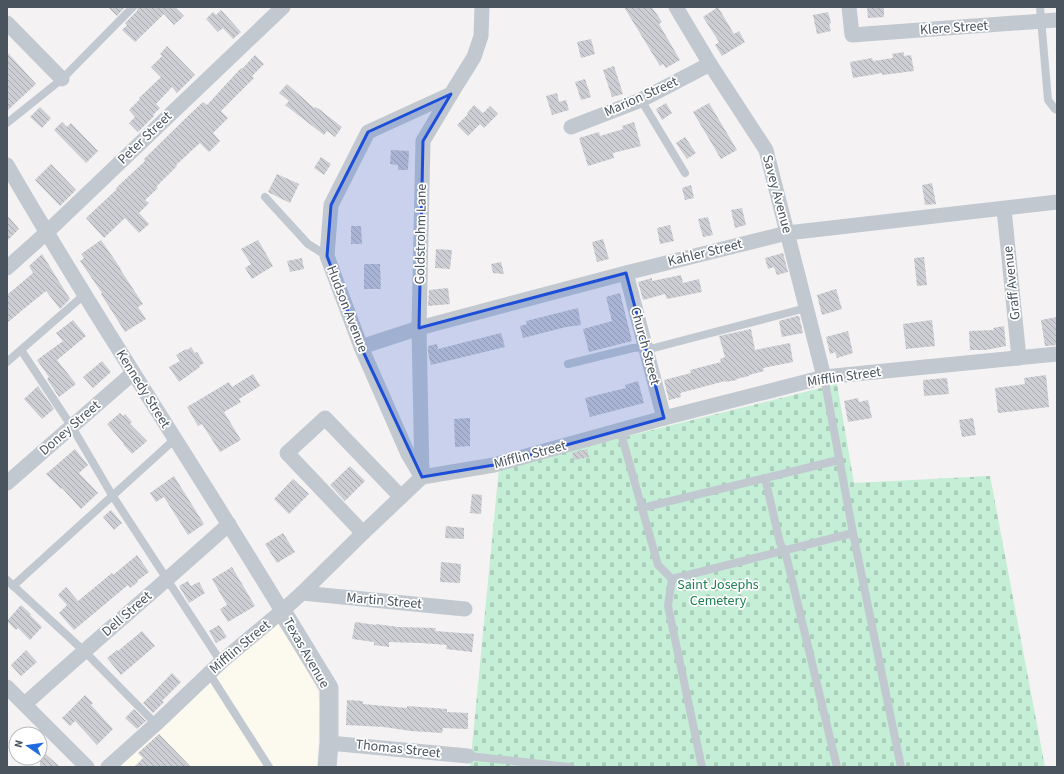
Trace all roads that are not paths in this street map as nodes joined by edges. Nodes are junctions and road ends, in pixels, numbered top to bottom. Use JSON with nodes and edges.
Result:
{"nodes":[{"id":1,"x":134,"y":7,"type":"edge"},
{"id":2,"x":482,"y":7,"type":"edge"},
{"id":3,"x":676,"y":7,"type":"edge"},
{"id":4,"x":849,"y":7,"type":"edge"},
{"id":5,"x":276,"y":9,"type":"edge"},
{"id":6,"x":1041,"y":14,"type":"edge"},
{"id":7,"x":1057,"y":20,"type":"edge"},
{"id":8,"x":7,"y":23,"type":"edge"},
{"id":9,"x":710,"y":64,"type":"junction"},
{"id":10,"x":62,"y":79,"type":"junction"},
{"id":11,"x":451,"y":94,"type":"junction"},
{"id":12,"x":641,"y":100,"type":"junction"},
{"id":13,"x":1057,"y":110,"type":"edge"},
{"id":14,"x":7,"y":123,"type":"edge"},
{"id":15,"x":571,"y":127,"type":"dead end"},
{"id":16,"x":7,"y":165,"type":"edge"},
{"id":17,"x":685,"y":173,"type":"dead end"},
{"id":18,"x":265,"y":197,"type":"dead end"},
{"id":19,"x":1057,"y":202,"type":"edge"},
{"id":20,"x":1004,"y":208,"type":"junction"},
{"id":21,"x":787,"y":232,"type":"junction"},
{"id":22,"x":46,"y":233,"type":"junction"},
{"id":23,"x":327,"y":256,"type":"junction"},
{"id":24,"x":7,"y":268,"type":"edge"},
{"id":25,"x":626,"y":273,"type":"junction"},
{"id":26,"x":84,"y":295,"type":"junction"},
{"id":27,"x":806,"y":308,"type":"junction"},
{"id":28,"x":419,"y":328,"type":"junction"},
{"id":29,"x":361,"y":347,"type":"junction"},
{"id":30,"x":646,"y":348,"type":"junction"},
{"id":31,"x":21,"y":350,"type":"junction"},
{"id":32,"x":1057,"y":354,"type":"edge"},
{"id":33,"x":1020,"y":358,"type":"junction"},
{"id":34,"x":7,"y":362,"type":"edge"},
{"id":35,"x":568,"y":364,"type":"dead end"},
{"id":36,"x":133,"y":373,"type":"junction"},
{"id":37,"x":824,"y":377,"type":"junction"},
{"id":38,"x":664,"y":418,"type":"junction"},
{"id":39,"x":72,"y":427,"type":"junction"},
{"id":40,"x":620,"y":430,"type":"junction"},
{"id":41,"x":175,"y":439,"type":"junction"},
{"id":42,"x":839,"y":460,"type":"junction"},
{"id":43,"x":422,"y":477,"type":"junction"},
{"id":44,"x":765,"y":478,"type":"junction"},
{"id":45,"x":7,"y":483,"type":"edge"},
{"id":46,"x":112,"y":495,"type":"junction"},
{"id":47,"x":400,"y":497,"type":"junction"},
{"id":48,"x":642,"y":508,"type":"junction"},
{"id":49,"x":229,"y":524,"type":"junction"},
{"id":50,"x":363,"y":533,"type":"junction"},
{"id":51,"x":853,"y":533,"type":"junction"},
{"id":52,"x":784,"y":550,"type":"junction"},
{"id":53,"x":167,"y":579,"type":"junction"},
{"id":54,"x":672,"y":579,"type":"junction"},
{"id":55,"x":10,"y":583,"type":"edge"},
{"id":56,"x":302,"y":593,"type":"junction"},
{"id":57,"x":465,"y":608,"type":"dead end"},
{"id":58,"x":282,"y":612,"type":"junction"},
{"id":59,"x":84,"y":651,"type":"junction"},
{"id":60,"x":221,"y":662,"type":"junction"},
{"id":61,"x":209,"y":673,"type":"junction"},
{"id":62,"x":7,"y":687,"type":"edge"},
{"id":63,"x":25,"y":704,"type":"junction"},
{"id":64,"x":156,"y":724,"type":"junction"},
{"id":65,"x":329,"y":743,"type":"junction"},
{"id":66,"x":468,"y":756,"type":"joint"},
{"id":67,"x":87,"y":767,"type":"edge"},
{"id":68,"x":108,"y":767,"type":"edge"},
{"id":69,"x":269,"y":767,"type":"edge"},
{"id":70,"x":327,"y":767,"type":"edge"},
{"id":71,"x":569,"y":767,"type":"edge"},
{"id":72,"x":702,"y":767,"type":"edge"},
{"id":73,"x":837,"y":767,"type":"edge"},
{"id":74,"x":901,"y":767,"type":"edge"}],
"edges":[{"from":1,"to":10,"type":"lane"},
{"from":2,"to":11,"type":"street","name":"Goldstrohm Lane"},
{"from":3,"to":9,"type":"street","name":"Savey Avenue"},
{"from":4,"to":6,"type":"street","name":"Klere Street"},
{"from":5,"to":22,"type":"street","name":"Peter Street"},
{"from":6,"to":7,"type":"street","name":"Klere Street"},
{"from":6,"to":13,"type":"lane"},
{"from":8,"to":10,"type":"street"},
{"from":9,"to":12,"type":"street","name":"Marion Street"},
{"from":9,"to":21,"type":"street","name":"Savey Avenue"},
{"from":10,"to":14,"type":"lane"},
{"from":11,"to":23,"type":"street","name":"Hudson Avenue"},
{"from":11,"to":28,"type":"street","name":"Goldstrohm Lane"},
{"from":12,"to":15,"type":"street","name":"Marion Street"},
{"from":12,"to":17,"type":"lane"},
{"from":16,"to":22,"type":"street","name":"Kennedy Street"},
{"from":18,"to":23,"type":"lane"},
{"from":19,"to":20,"type":"street","name":"Kahler Street"},
{"from":20,"to":21,"type":"street","name":"Kahler Street"},
{"from":20,"to":33,"type":"street","name":"Graff Avenue"},
{"from":21,"to":25,"type":"street","name":"Kahler Street"},
{"from":21,"to":27,"type":"street","name":"Savey Avenue"},
{"from":22,"to":24,"type":"street","name":"Peter Street"},
{"from":22,"to":26,"type":"street","name":"Kennedy Street"},
{"from":23,"to":29,"type":"street","name":"Hudson Avenue"},
{"from":25,"to":28,"type":"street","name":"Kahler Street"},
{"from":25,"to":30,"type":"street","name":"Church Street"},
{"from":26,"to":31,"type":"lane"},
{"from":26,"to":36,"type":"street","name":"Kennedy Street"},
{"from":27,"to":30,"type":"lane"},
{"from":27,"to":37,"type":"street","name":"Savey Avenue"},
{"from":28,"to":29,"type":"street","name":"Kahler Street"},
{"from":28,"to":43,"type":"street","name":"Goldstrohm Lane"},
{"from":29,"to":43,"type":"street","name":"Hudson Avenue"},
{"from":30,"to":35,"type":"lane"},
{"from":30,"to":38,"type":"street","name":"Church Street"},
{"from":31,"to":34,"type":"lane"},
{"from":31,"to":39,"type":"lane"},
{"from":32,"to":33,"type":"street","name":"Mifflin Street"},
{"from":33,"to":37,"type":"street","name":"Mifflin Street"},
{"from":36,"to":39,"type":"street","name":"Doney Street"},
{"from":36,"to":41,"type":"street","name":"Kennedy Street"},
{"from":37,"to":38,"type":"street","name":"Mifflin Street"},
{"from":37,"to":42,"type":"lane"},
{"from":38,"to":40,"type":"street","name":"Mifflin Street"},
{"from":39,"to":45,"type":"street","name":"Doney Street"},
{"from":39,"to":46,"type":"lane"},
{"from":40,"to":43,"type":"street","name":"Mifflin Street"},
{"from":40,"to":48,"type":"lane"},
{"from":41,"to":46,"type":"lane"},
{"from":41,"to":49,"type":"street","name":"Kennedy Street"},
{"from":42,"to":44,"type":"lane"},
{"from":42,"to":51,"type":"lane"},
{"from":43,"to":47,"type":"street","name":"Mifflin Street"},
{"from":44,"to":48,"type":"lane"},
{"from":44,"to":52,"type":"lane"},
{"from":46,"to":53,"type":"lane"},
{"from":46,"to":55,"type":"lane"},
{"from":47,"to":50,"type":"street","name":"Mifflin Street"},
{"from":47,"to":50,"type":"street"},
{"from":48,"to":54,"type":"lane"},
{"from":49,"to":53,"type":"street","name":"Dell Street"},
{"from":49,"to":58,"type":"street","name":"Kennedy Street"},
{"from":50,"to":56,"type":"street","name":"Mifflin Street"},
{"from":51,"to":52,"type":"lane"},
{"from":51,"to":74,"type":"lane"},
{"from":52,"to":54,"type":"lane"},
{"from":52,"to":73,"type":"lane"},
{"from":53,"to":59,"type":"street","name":"Dell Street"},
{"from":53,"to":60,"type":"lane"},
{"from":54,"to":72,"type":"lane"},
{"from":55,"to":59,"type":"lane"},
{"from":56,"to":57,"type":"street","name":"Martin Street"},
{"from":56,"to":58,"type":"street","name":"Mifflin Street"},
{"from":58,"to":60,"type":"street","name":"Mifflin Street"},
{"from":58,"to":65,"type":"street","name":"Texas Avenue"},
{"from":59,"to":63,"type":"street","name":"Dell Street"},
{"from":59,"to":64,"type":"lane"},
{"from":60,"to":61,"type":"street","name":"Mifflin Street"},
{"from":61,"to":64,"type":"street","name":"Mifflin Street"},
{"from":61,"to":69,"type":"lane"},
{"from":62,"to":63,"type":"street"},
{"from":63,"to":67,"type":"street"},
{"from":64,"to":68,"type":"street","name":"Mifflin Street"},
{"from":65,"to":66,"type":"street","name":"Thomas Street"},
{"from":65,"to":70,"type":"street","name":"Texas Avenue"},
{"from":66,"to":71,"type":"lane"}]}
